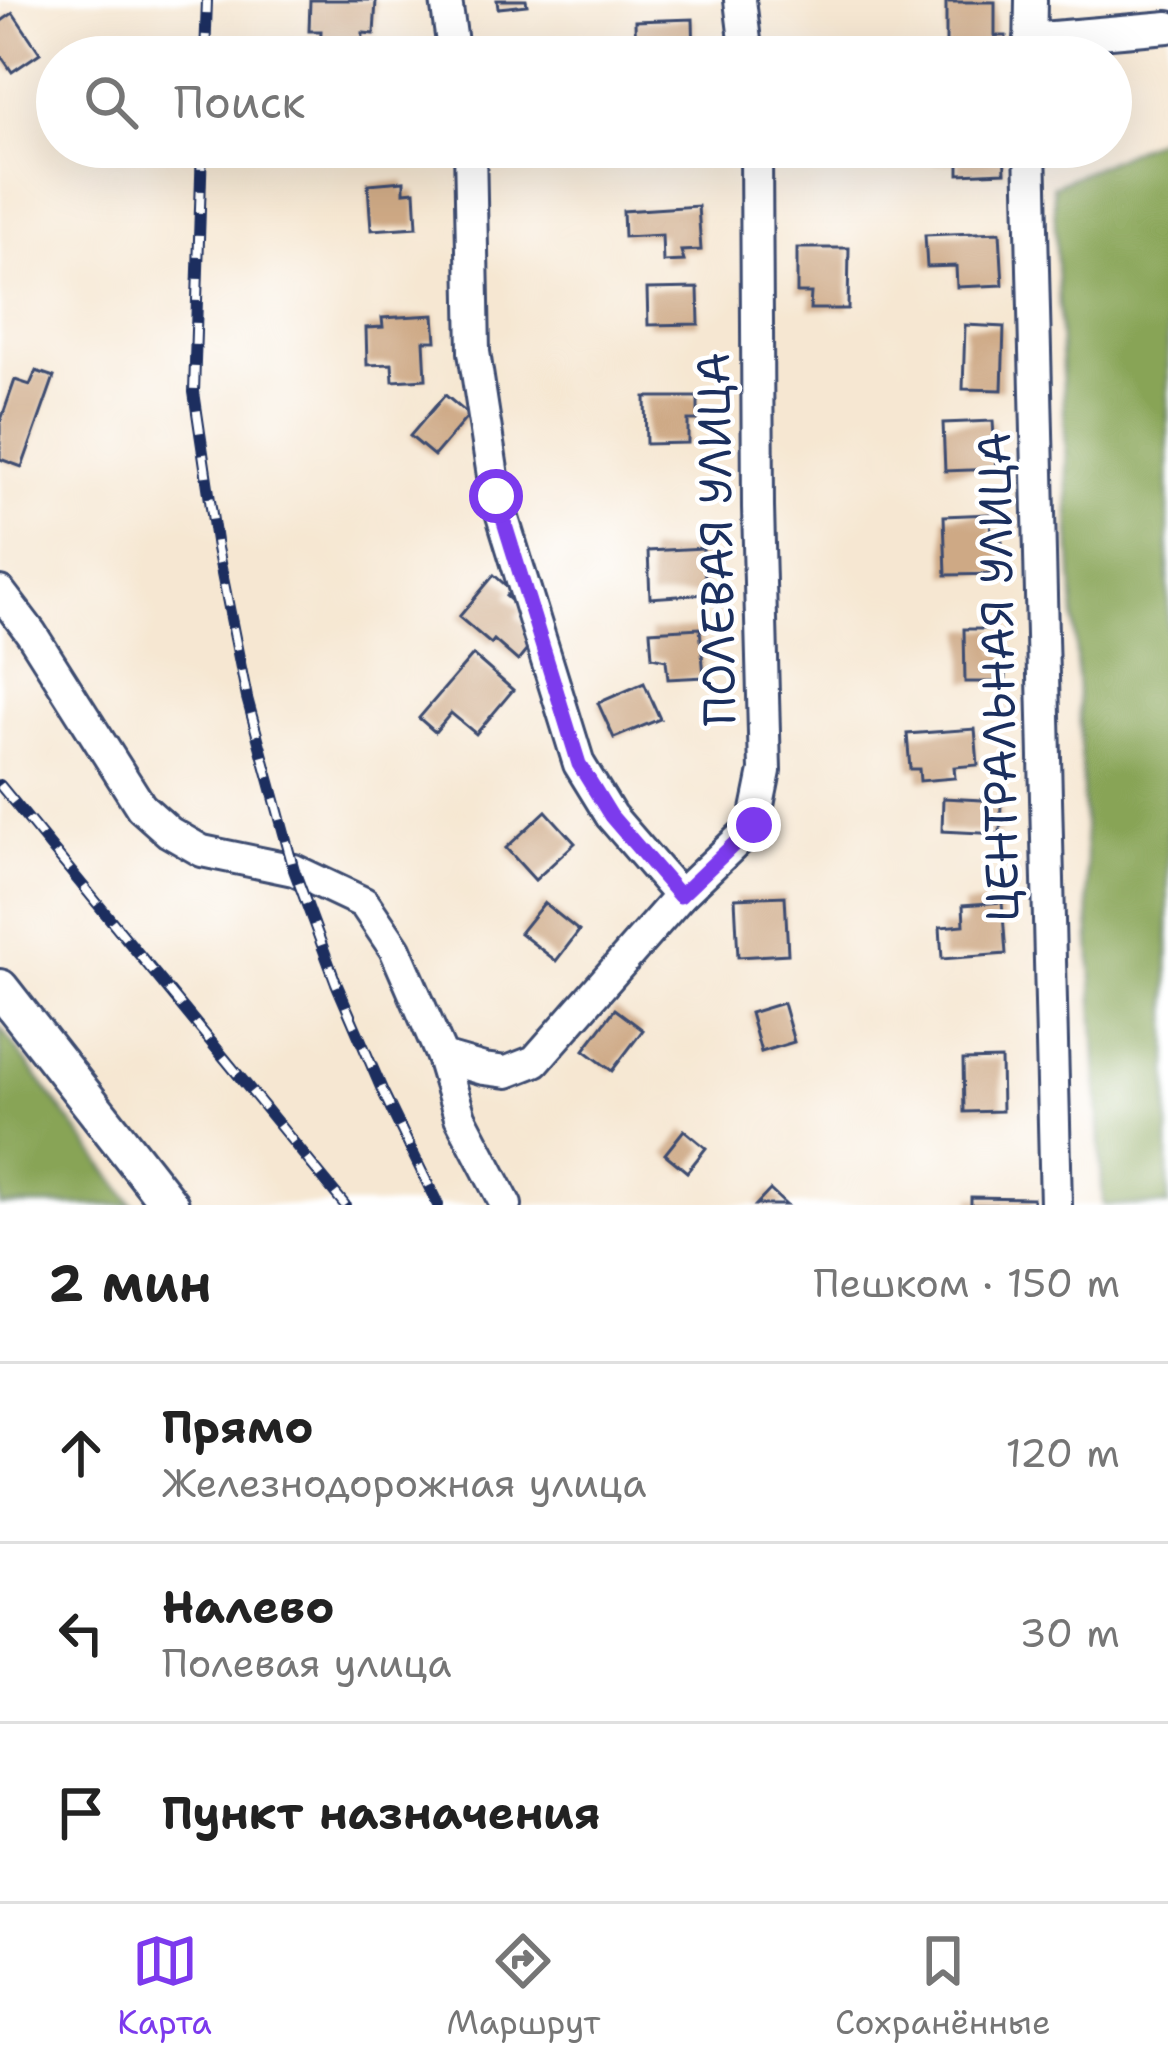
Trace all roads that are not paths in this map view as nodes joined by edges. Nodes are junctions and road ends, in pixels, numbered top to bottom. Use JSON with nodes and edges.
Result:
{"nodes":[{"id":1,"x":446,"y":0,"type":"edge"},
{"id":2,"x":740,"y":0,"type":"edge"},
{"id":3,"x":1031,"y":0,"type":"edge"},
{"id":4,"x":1168,"y":26,"type":"edge"},
{"id":5,"x":451,"y":36,"type":"edge"},
{"id":6,"x":744,"y":36,"type":"edge"},
{"id":7,"x":1030,"y":36,"type":"edge"},
{"id":8,"x":1105,"y":36,"type":"edge"},
{"id":9,"x":470,"y":168,"type":"edge"},
{"id":10,"x":756,"y":168,"type":"edge"},
{"id":11,"x":1030,"y":168,"type":"edge"},
{"id":12,"x":0,"y":592,"type":"edge"},
{"id":13,"x":680,"y":896,"type":"junction"},
{"id":14,"x":0,"y":988,"type":"edge"},
{"id":15,"x":442,"y":1057,"type":"junction"},
{"id":16,"x":170,"y":1205,"type":"edge"},
{"id":17,"x":506,"y":1205,"type":"edge"},
{"id":18,"x":1055,"y":1205,"type":"edge"}],
"edges":[{"from":1,"to":5,"type":"street"},
{"from":2,"to":6,"type":"street"},
{"from":3,"to":7,"type":"street"},
{"from":4,"to":8,"type":"street"},
{"from":9,"to":13,"type":"street"},
{"from":10,"to":13,"type":"street","name":"ПОЛЕВАЯ УЛИЦА"},
{"from":11,"to":18,"type":"street","name":"ЦЕНТРАЛЬНАЯ УЛИЦА"},
{"from":12,"to":15,"type":"street"},
{"from":13,"to":15,"type":"street","name":"ПОЛЕВАЯ УЛИЦА"},
{"from":14,"to":16,"type":"street"},
{"from":15,"to":17,"type":"street"}]}
